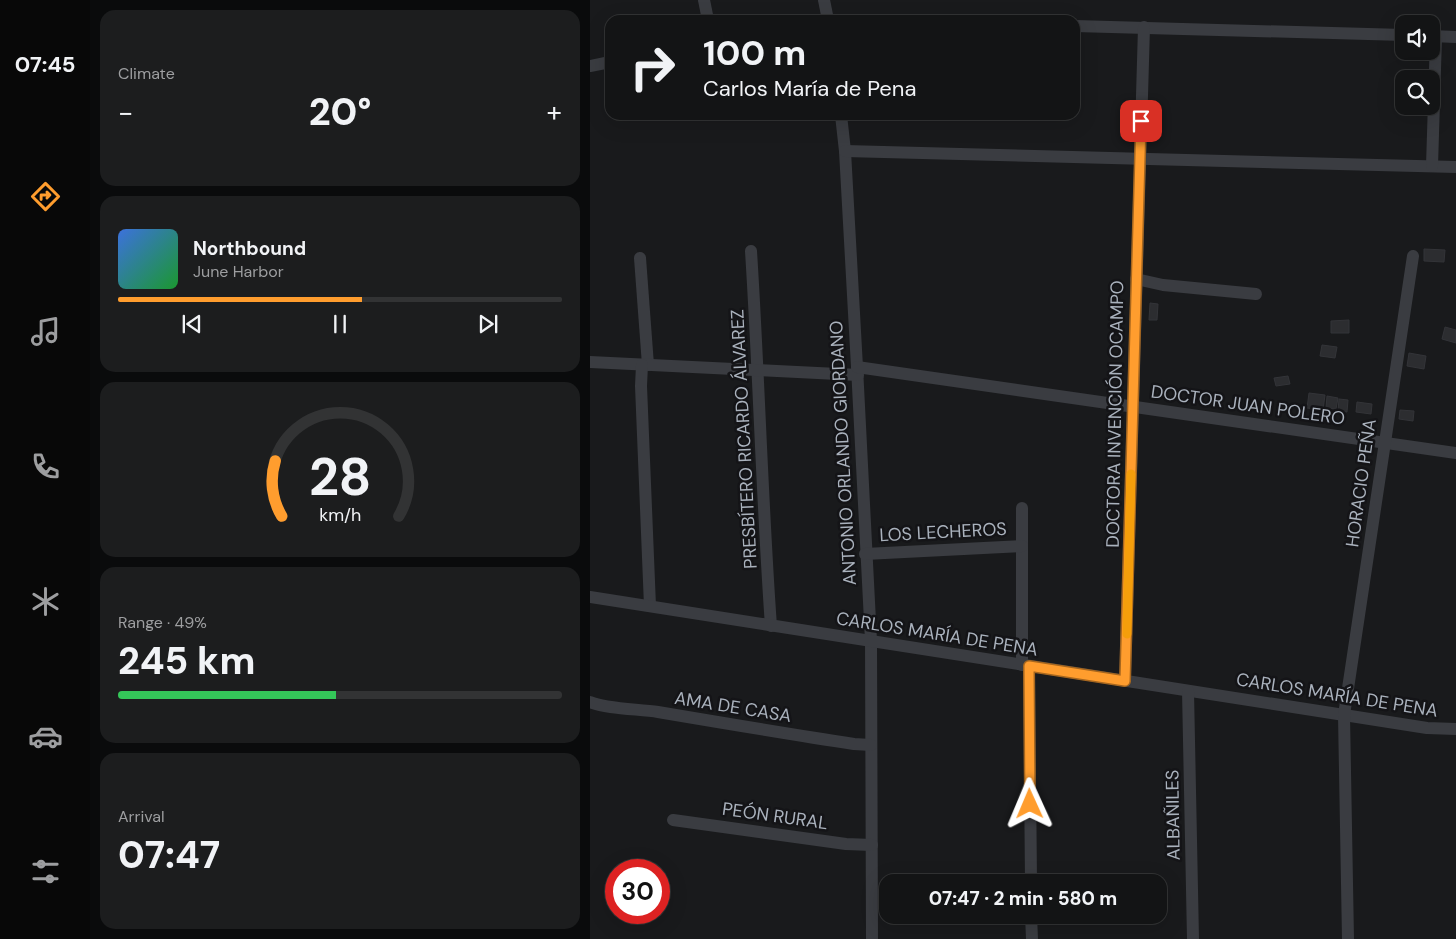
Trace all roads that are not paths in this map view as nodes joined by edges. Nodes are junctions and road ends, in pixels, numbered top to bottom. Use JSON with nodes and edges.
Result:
{"nodes":[{"id":1,"x":704,"y":0,"type":"edge"},
{"id":2,"x":824,"y":0,"type":"edge"},
{"id":3,"x":707,"y":15,"type":"edge"},
{"id":4,"x":827,"y":15,"type":"edge"},
{"id":5,"x":1080,"y":26,"type":"edge"},
{"id":6,"x":1144,"y":27,"type":"junction"},
{"id":7,"x":1395,"y":36,"type":"edge"},
{"id":8,"x":1440,"y":36,"type":"edge"},
{"id":9,"x":1456,"y":37,"type":"edge"},
{"id":10,"x":1434,"y":60,"type":"edge"},
{"id":11,"x":605,"y":63,"type":"edge"},
{"id":12,"x":590,"y":66,"type":"edge"},
{"id":13,"x":842,"y":120,"type":"edge"},
{"id":14,"x":845,"y":151,"type":"junction"},
{"id":15,"x":1140,"y":158,"type":"junction"},
{"id":16,"x":1432,"y":166,"type":"junction"},
{"id":17,"x":1456,"y":167,"type":"edge"},
{"id":18,"x":751,"y":251,"type":"dead end"},
{"id":19,"x":1413,"y":256,"type":"dead end"},
{"id":20,"x":640,"y":258,"type":"dead end"},
{"id":21,"x":1136,"y":279,"type":"junction"},
{"id":22,"x":1256,"y":294,"type":"dead end"},
{"id":23,"x":590,"y":362,"type":"edge"},
{"id":24,"x":645,"y":365,"type":"junction"},
{"id":25,"x":759,"y":370,"type":"junction"},
{"id":26,"x":857,"y":371,"type":"junction"},
{"id":27,"x":1133,"y":406,"type":"junction"},
{"id":28,"x":1385,"y":443,"type":"junction"},
{"id":29,"x":1456,"y":453,"type":"edge"},
{"id":30,"x":1022,"y":508,"type":"dead end"},
{"id":31,"x":1022,"y":546,"type":"junction"},
{"id":32,"x":865,"y":554,"type":"junction"},
{"id":33,"x":590,"y":596,"type":"edge"},
{"id":34,"x":650,"y":606,"type":"junction"},
{"id":35,"x":771,"y":626,"type":"junction"},
{"id":36,"x":870,"y":641,"type":"junction"},
{"id":37,"x":1025,"y":666,"type":"junction"},
{"id":38,"x":1125,"y":681,"type":"junction"},
{"id":39,"x":1188,"y":690,"type":"junction"},
{"id":40,"x":590,"y":702,"type":"edge"},
{"id":41,"x":1344,"y":715,"type":"junction"},
{"id":42,"x":1456,"y":729,"type":"edge"},
{"id":43,"x":871,"y":745,"type":"junction"},
{"id":44,"x":673,"y":820,"type":"dead end"},
{"id":45,"x":872,"y":845,"type":"junction"},
{"id":46,"x":1031,"y":874,"type":"edge"},
{"id":47,"x":1031,"y":924,"type":"edge"},
{"id":48,"x":872,"y":939,"type":"edge"},
{"id":49,"x":1032,"y":939,"type":"edge"},
{"id":50,"x":1193,"y":939,"type":"edge"},
{"id":51,"x":1348,"y":939,"type":"edge"}],
"edges":[{"from":1,"to":3,"type":"street"},
{"from":2,"to":4,"type":"street"},
{"from":5,"to":6,"type":"street"},
{"from":6,"to":7,"type":"street"},
{"from":6,"to":15,"type":"street","name":"DOCTORA INVENCIÓN OCAMPO"},
{"from":8,"to":9,"type":"street"},
{"from":10,"to":16,"type":"street"},
{"from":11,"to":12,"type":"street"},
{"from":13,"to":14,"type":"street","name":"ANTONIO ORLANDO GIORDANO"},
{"from":14,"to":15,"type":"street"},
{"from":14,"to":26,"type":"street","name":"ANTONIO ORLANDO GIORDANO"},
{"from":15,"to":16,"type":"street"},
{"from":15,"to":21,"type":"street","name":"DOCTORA INVENCIÓN OCAMPO"},
{"from":16,"to":17,"type":"street"},
{"from":18,"to":25,"type":"street","name":"PRESBÍTERO RICARDO ÁLVAREZ"},
{"from":19,"to":28,"type":"street","name":"HORACIO PEÑA"},
{"from":20,"to":24,"type":"street"},
{"from":21,"to":22,"type":"street"},
{"from":21,"to":27,"type":"street","name":"DOCTORA INVENCIÓN OCAMPO"},
{"from":23,"to":24,"type":"street","name":"DOCTOR JUAN POLERO"},
{"from":24,"to":25,"type":"street","name":"DOCTOR JUAN POLERO"},
{"from":24,"to":34,"type":"street"},
{"from":25,"to":26,"type":"street","name":"DOCTOR JUAN POLERO"},
{"from":25,"to":35,"type":"street","name":"PRESBÍTERO RICARDO ÁLVAREZ"},
{"from":26,"to":27,"type":"street","name":"DOCTOR JUAN POLERO"},
{"from":26,"to":32,"type":"street","name":"ANTONIO ORLANDO GIORDANO"},
{"from":27,"to":28,"type":"street","name":"DOCTOR JUAN POLERO"},
{"from":27,"to":38,"type":"street","name":"DOCTORA INVENCIÓN OCAMPO"},
{"from":28,"to":29,"type":"street","name":"DOCTOR JUAN POLERO"},
{"from":28,"to":41,"type":"street","name":"HORACIO PEÑA"},
{"from":30,"to":31,"type":"street"},
{"from":31,"to":32,"type":"street","name":"LOS LECHEROS"},
{"from":31,"to":37,"type":"street"},
{"from":32,"to":36,"type":"street","name":"ANTONIO ORLANDO GIORDANO"},
{"from":33,"to":34,"type":"street","name":"CARLOS MARÍA DE PENA"},
{"from":34,"to":35,"type":"street","name":"CARLOS MARÍA DE PENA"},
{"from":35,"to":36,"type":"street","name":"CARLOS MARÍA DE PENA"},
{"from":36,"to":37,"type":"street","name":"CARLOS MARÍA DE PENA"},
{"from":36,"to":43,"type":"street","name":"ANTONIO ORLANDO GIORDANO"},
{"from":37,"to":38,"type":"street","name":"CARLOS MARÍA DE PENA"},
{"from":37,"to":46,"type":"street"},
{"from":38,"to":39,"type":"street","name":"CARLOS MARÍA DE PENA"},
{"from":39,"to":41,"type":"street","name":"CARLOS MARÍA DE PENA"},
{"from":39,"to":50,"type":"street","name":"ALBAÑILES"},
{"from":40,"to":43,"type":"street","name":"AMA DE CASA"},
{"from":41,"to":42,"type":"street","name":"CARLOS MARÍA DE PENA"},
{"from":41,"to":51,"type":"street","name":"HORACIO PEÑA"},
{"from":43,"to":45,"type":"street","name":"ANTONIO ORLANDO GIORDANO"},
{"from":44,"to":45,"type":"street","name":"PEÓN RURAL"},
{"from":45,"to":48,"type":"street","name":"ANTONIO ORLANDO GIORDANO"},
{"from":47,"to":49,"type":"street"}]}
